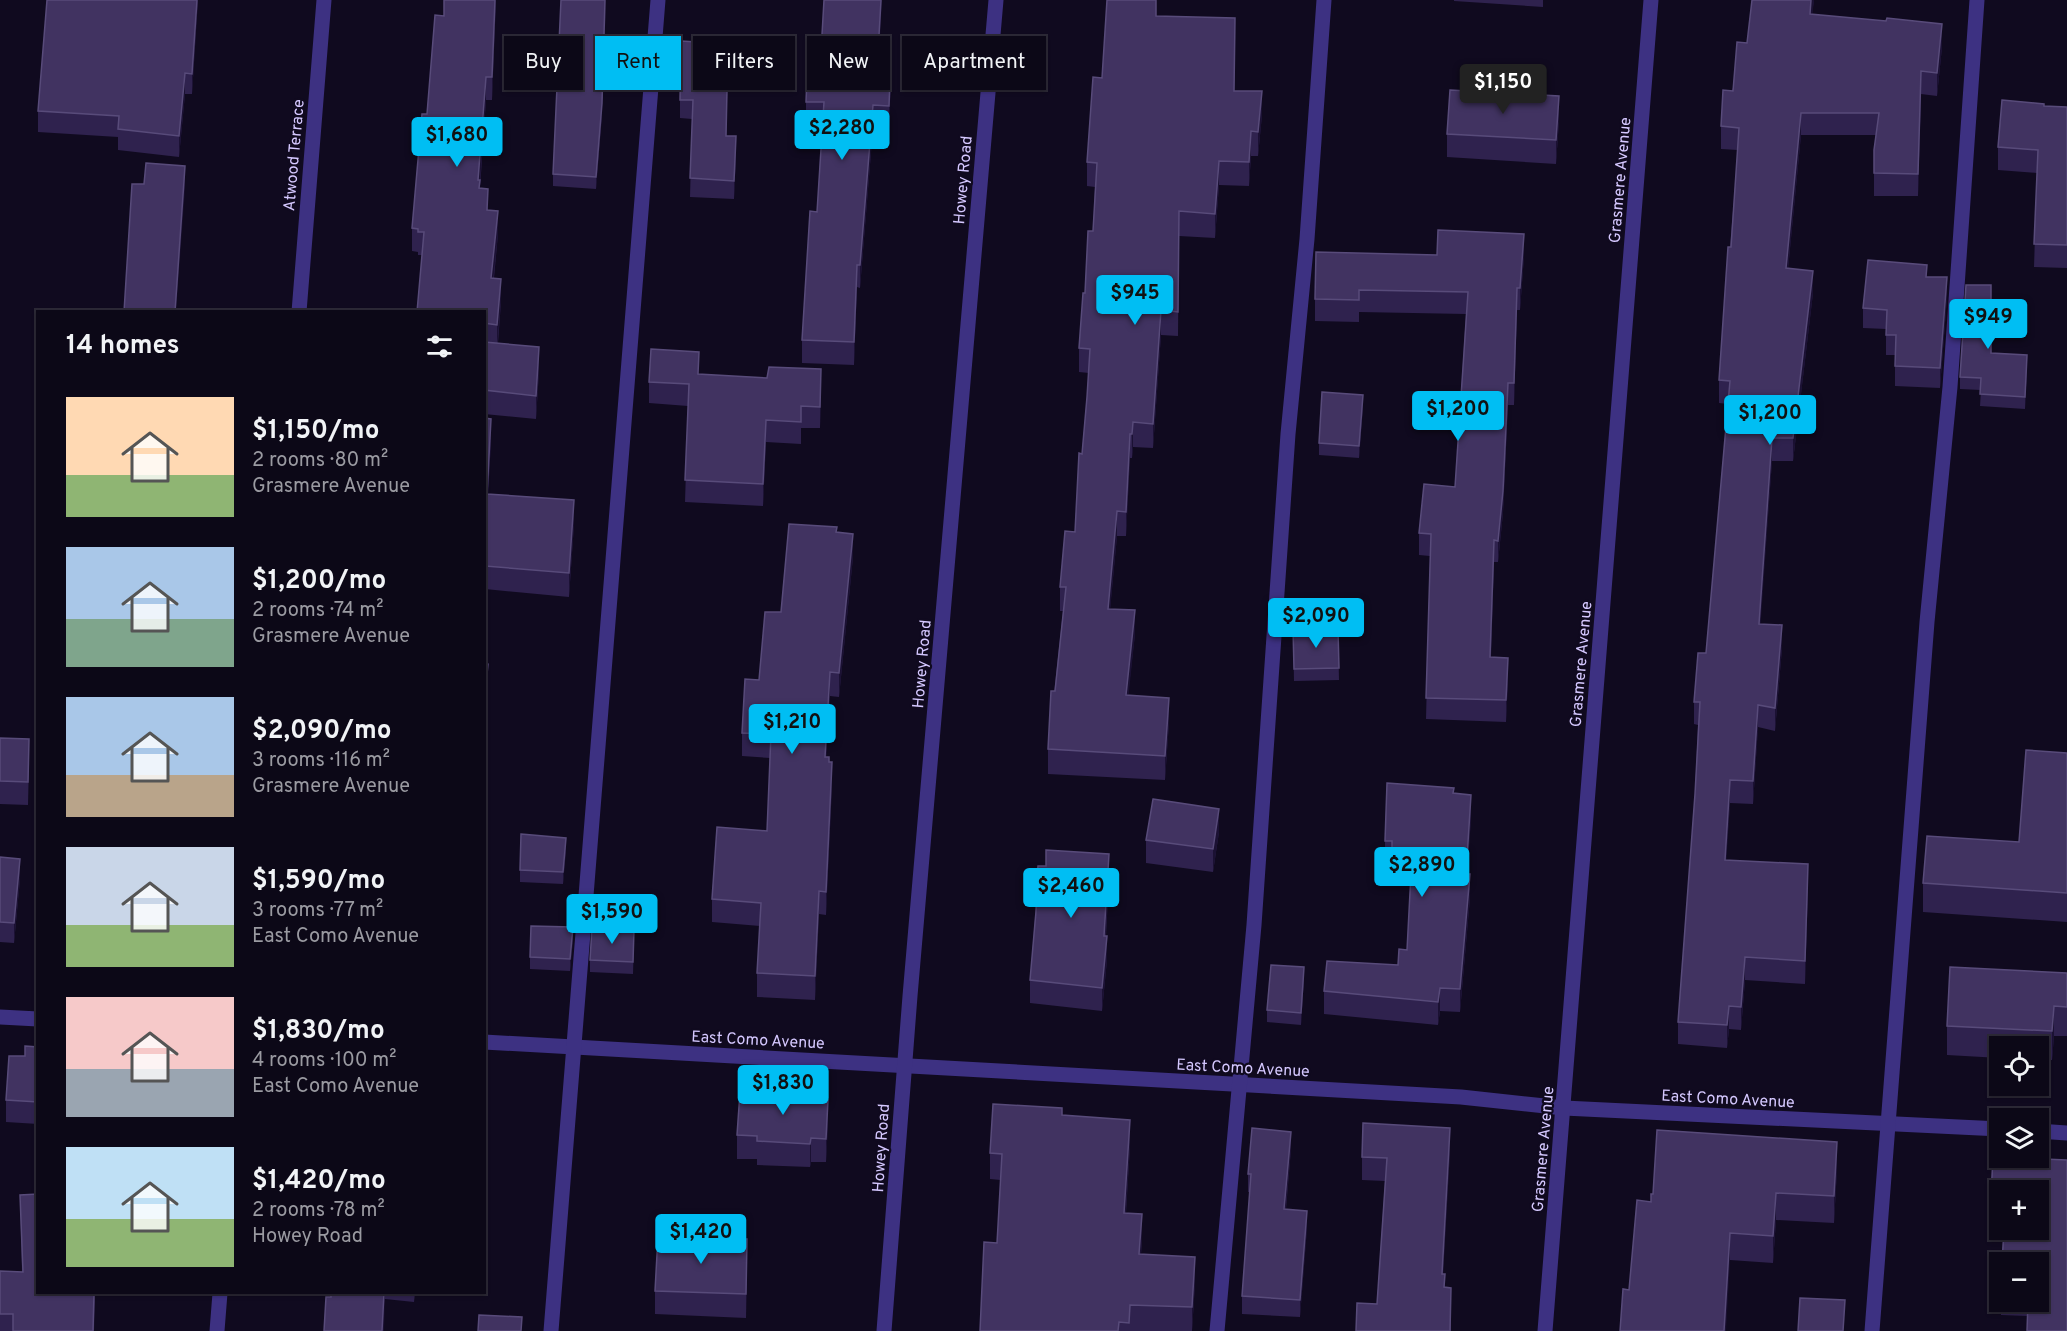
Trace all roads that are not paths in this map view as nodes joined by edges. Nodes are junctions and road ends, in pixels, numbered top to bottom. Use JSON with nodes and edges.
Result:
{"nodes":[{"id":1,"x":324,"y":0,"type":"edge"},
{"id":2,"x":658,"y":0,"type":"edge"},
{"id":3,"x":996,"y":0,"type":"edge"},
{"id":4,"x":1324,"y":0,"type":"edge"},
{"id":5,"x":1651,"y":0,"type":"edge"},
{"id":6,"x":1977,"y":0,"type":"edge"},
{"id":7,"x":299,"y":310,"type":"edge"},
{"id":8,"x":0,"y":1017,"type":"edge"},
{"id":9,"x":36,"y":1019,"type":"edge"},
{"id":10,"x":486,"y":1042,"type":"edge"},
{"id":11,"x":574,"y":1046,"type":"junction"},
{"id":12,"x":904,"y":1065,"type":"junction"},
{"id":13,"x":1238,"y":1084,"type":"junction"},
{"id":14,"x":1564,"y":1108,"type":"junction"},
{"id":15,"x":1887,"y":1124,"type":"junction"},
{"id":16,"x":1989,"y":1129,"type":"edge"},
{"id":17,"x":2049,"y":1131,"type":"edge"},
{"id":18,"x":2067,"y":1132,"type":"edge"},
{"id":19,"x":220,"y":1294,"type":"edge"},
{"id":20,"x":217,"y":1331,"type":"edge"},
{"id":21,"x":551,"y":1331,"type":"edge"},
{"id":22,"x":884,"y":1331,"type":"edge"},
{"id":23,"x":1217,"y":1331,"type":"edge"},
{"id":24,"x":1545,"y":1331,"type":"edge"},
{"id":25,"x":1872,"y":1331,"type":"edge"}],
"edges":[{"from":1,"to":7,"type":"street","name":"Atwood Terrace"},
{"from":2,"to":11,"type":"street"},
{"from":3,"to":12,"type":"street","name":"Howey Road"},
{"from":4,"to":13,"type":"street"},
{"from":5,"to":14,"type":"street","name":"Grasmere Avenue"},
{"from":6,"to":15,"type":"street"},
{"from":8,"to":9,"type":"street"},
{"from":10,"to":11,"type":"street","name":"East Como Avenue"},
{"from":11,"to":12,"type":"street","name":"East Como Avenue"},
{"from":11,"to":21,"type":"street"},
{"from":12,"to":13,"type":"street","name":"East Como Avenue"},
{"from":12,"to":22,"type":"street","name":"Howey Road"},
{"from":13,"to":14,"type":"street","name":"East Como Avenue"},
{"from":13,"to":23,"type":"street"},
{"from":14,"to":15,"type":"street","name":"East Como Avenue"},
{"from":14,"to":24,"type":"street","name":"Grasmere Avenue"},
{"from":15,"to":16,"type":"street","name":"East Como Avenue"},
{"from":15,"to":25,"type":"street"},
{"from":17,"to":18,"type":"street"},
{"from":19,"to":20,"type":"street"}]}
